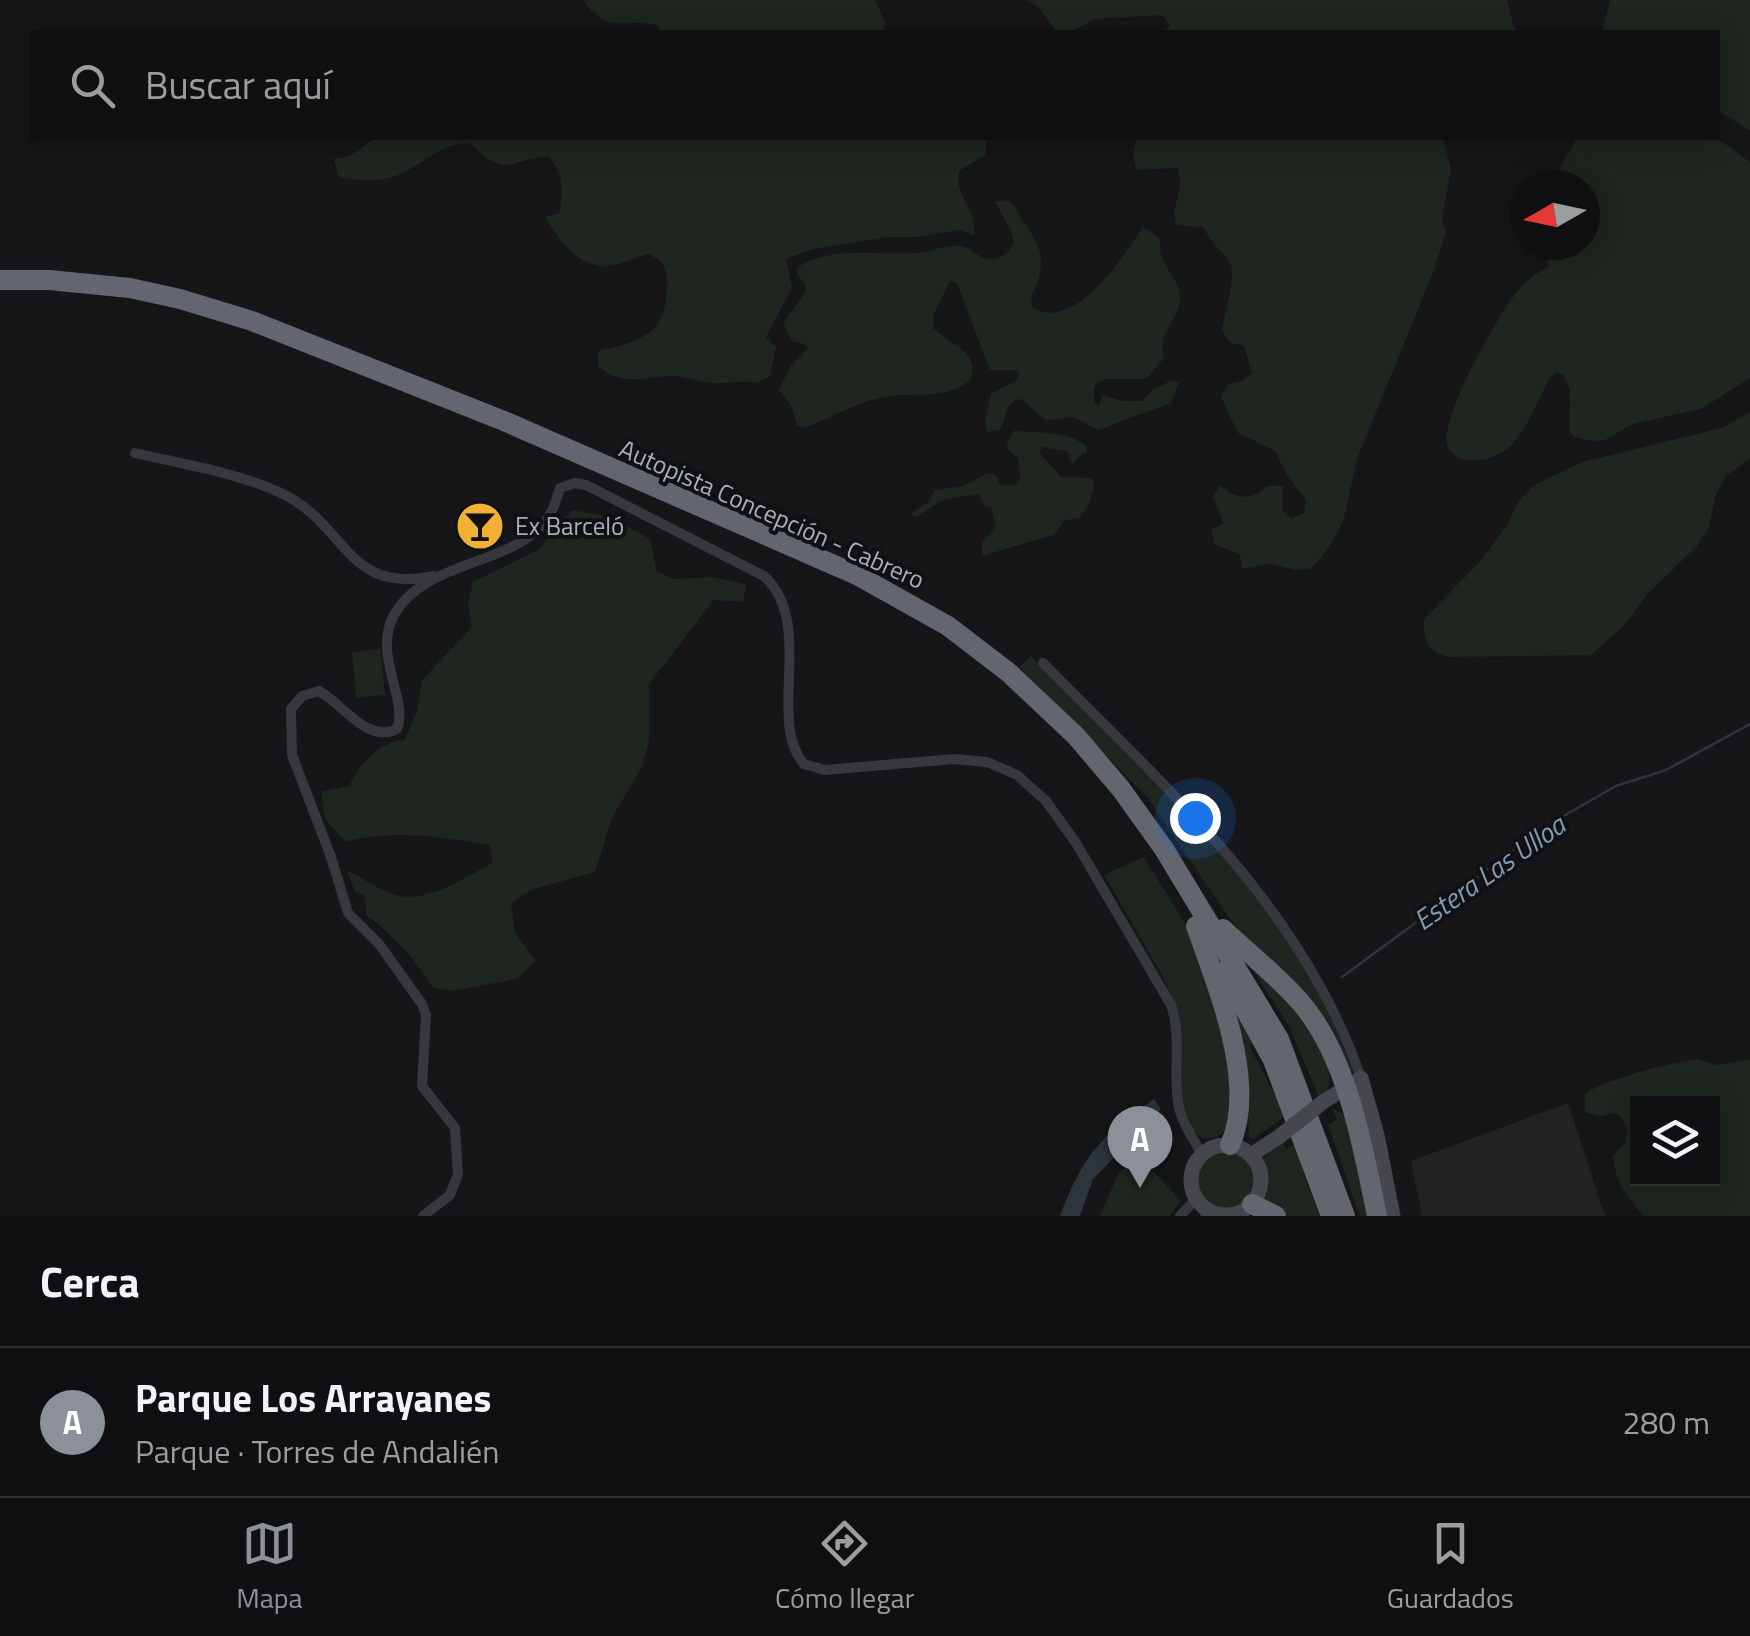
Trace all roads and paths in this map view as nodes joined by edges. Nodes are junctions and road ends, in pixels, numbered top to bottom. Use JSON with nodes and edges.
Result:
{"nodes":[{"id":1,"x":0,"y":280,"type":"edge"},
{"id":2,"x":0,"y":292,"type":"edge"},
{"id":3,"x":135,"y":454,"type":"dead end"},
{"id":4,"x":440,"y":574,"type":"junction"},
{"id":5,"x":386,"y":579,"type":"junction"},
{"id":6,"x":409,"y":598,"type":"junction"},
{"id":7,"x":1043,"y":663,"type":"dead end"},
{"id":8,"x":1198,"y":916,"type":"junction"},
{"id":9,"x":1352,"y":1082,"type":"junction"},
{"id":10,"x":1230,"y":1145,"type":"junction"},
{"id":11,"x":1202,"y":1154,"type":"junction"},
{"id":12,"x":1251,"y":1155,"type":"junction"},
{"id":13,"x":1252,"y":1204,"type":"junction"},
{"id":14,"x":1203,"y":1208,"type":"edge"},
{"id":15,"x":423,"y":1216,"type":"edge"},
{"id":16,"x":1180,"y":1216,"type":"edge"},
{"id":17,"x":1276,"y":1216,"type":"edge"},
{"id":18,"x":1330,"y":1216,"type":"edge"},
{"id":19,"x":1345,"y":1216,"type":"edge"},
{"id":20,"x":1377,"y":1216,"type":"edge"},
{"id":21,"x":1393,"y":1216,"type":"edge"}],
"edges":[{"from":1,"to":8,"type":"highway","name":"Autopista Concepción - Cabrero"},
{"from":2,"to":8,"type":"highway","name":"Autopista Concepción - Cabrero"},
{"from":3,"to":5,"type":"street"},
{"from":4,"to":5,"type":"street"},
{"from":4,"to":6,"type":"street"},
{"from":4,"to":11,"type":"street"},
{"from":5,"to":6,"type":"street"},
{"from":6,"to":15,"type":"street"},
{"from":7,"to":9,"type":"street"},
{"from":8,"to":9,"type":"highway"},
{"from":8,"to":10,"type":"highway"},
{"from":8,"to":18,"type":"highway","name":"Autopista Concepción - Cabrero"},
{"from":8,"to":19,"type":"highway","name":"Autopista Concepción - Cabrero"},
{"from":9,"to":12,"type":"street","bridge":true},
{"from":9,"to":20,"type":"highway"},
{"from":9,"to":21,"type":"street"},
{"from":10,"to":11,"type":"street"},
{"from":10,"to":12,"type":"street"},
{"from":11,"to":14,"type":"street"},
{"from":12,"to":13,"type":"street"},
{"from":13,"to":14,"type":"street"},
{"from":13,"to":17,"type":"highway"},
{"from":14,"to":16,"type":"street"}]}
